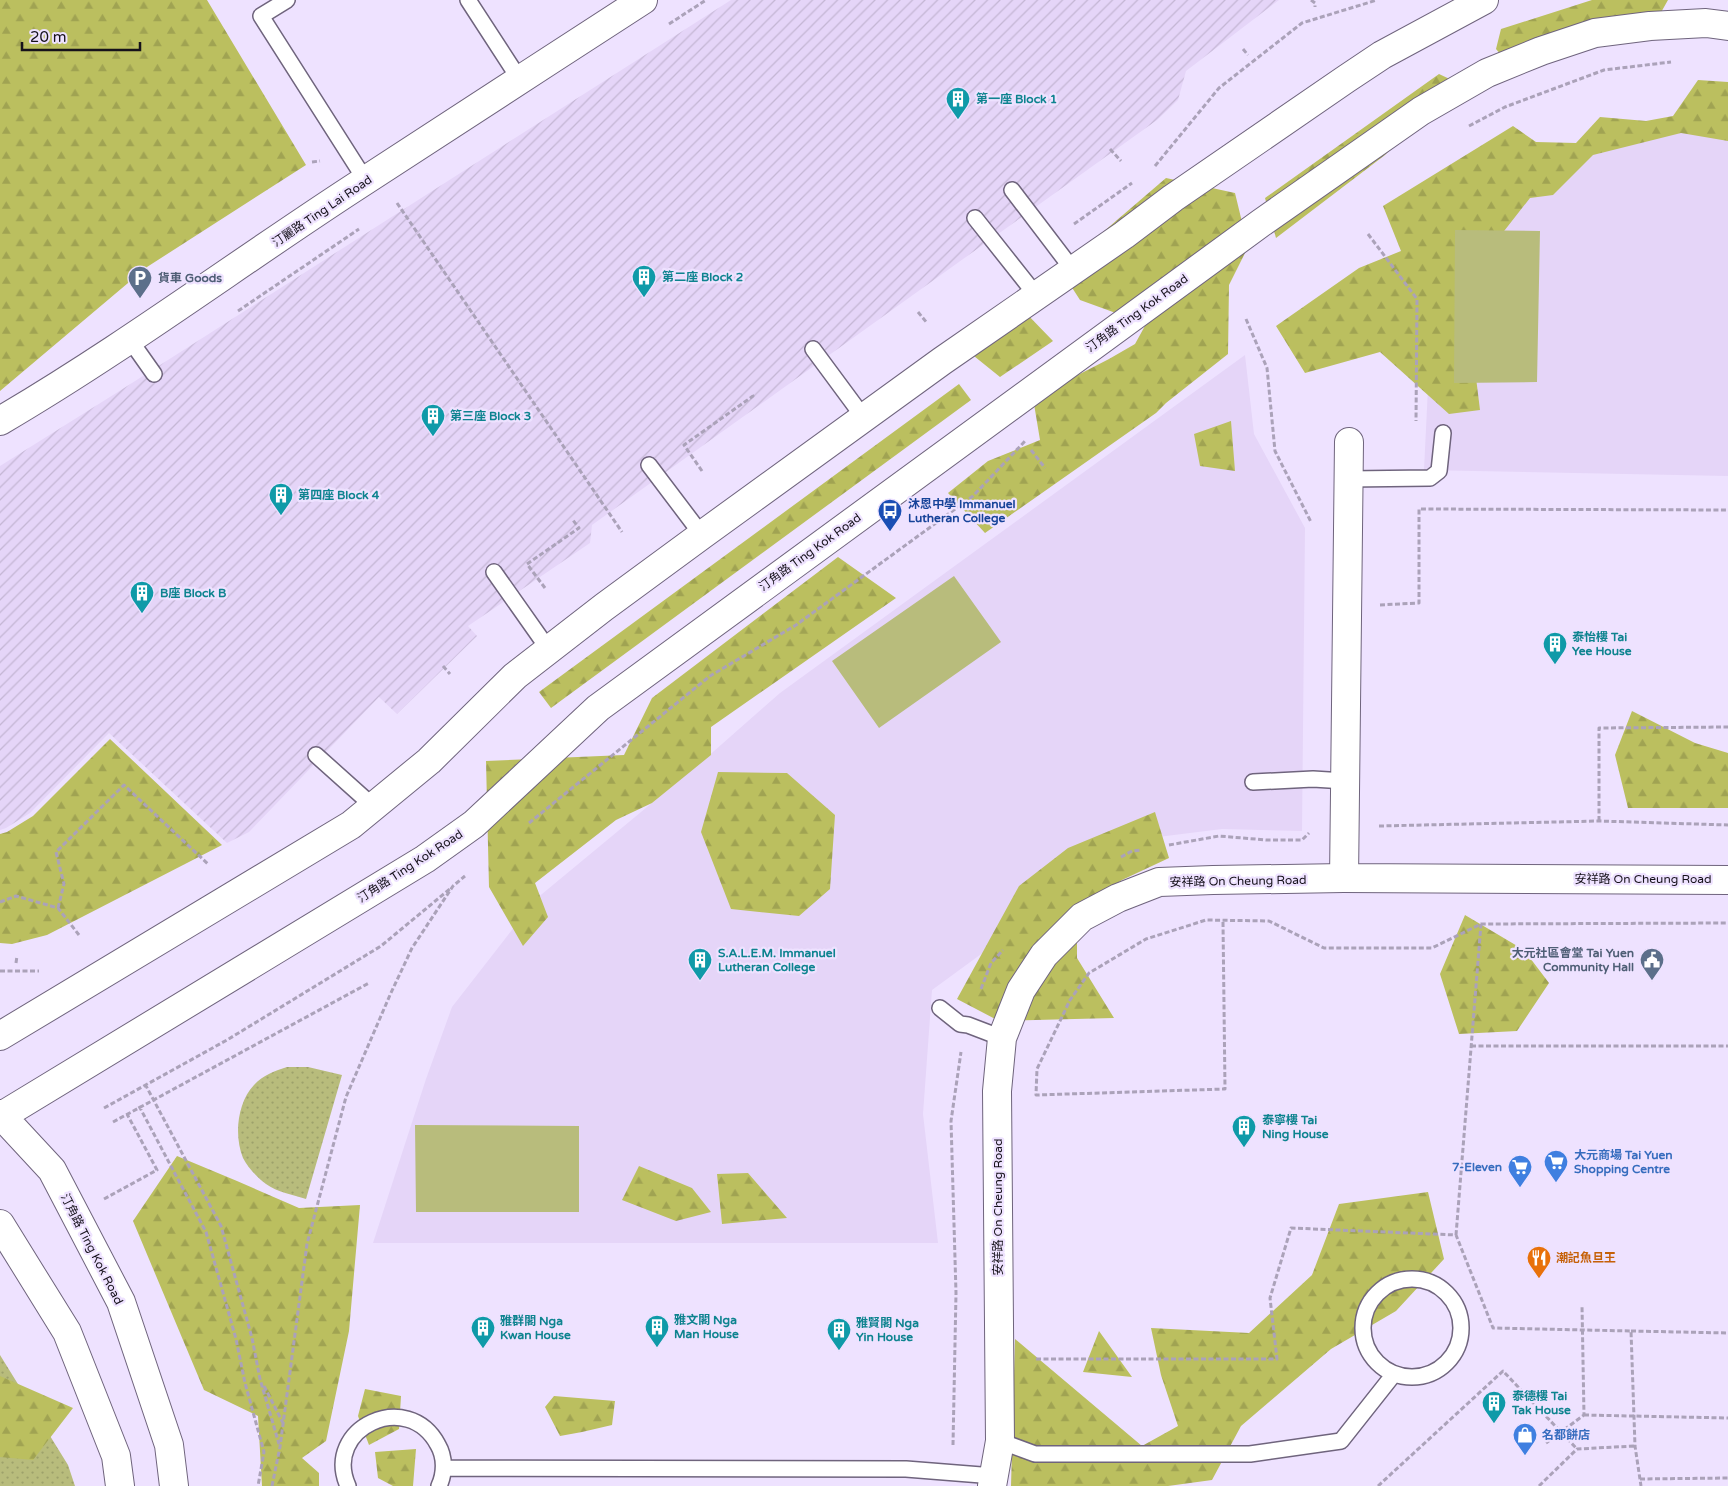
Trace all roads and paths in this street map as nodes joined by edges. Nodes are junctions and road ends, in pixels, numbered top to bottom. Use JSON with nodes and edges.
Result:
{"nodes":[{"id":1,"x":287,"y":0,"type":"edge"},
{"id":2,"x":468,"y":0,"type":"edge"},
{"id":3,"x":643,"y":0,"type":"edge"},
{"id":4,"x":1311,"y":0,"type":"edge"},
{"id":5,"x":1484,"y":0,"type":"edge"},
{"id":6,"x":1315,"y":7,"type":"dead end"},
{"id":7,"x":1728,"y":26,"type":"edge"},
{"id":8,"x":1243,"y":49,"type":"dead end"},
{"id":9,"x":1248,"y":55,"type":"dead end"},
{"id":10,"x":1673,"y":62,"type":"dead end"},
{"id":11,"x":520,"y":80,"type":"junction"},
{"id":12,"x":1462,"y":130,"type":"dead end"},
{"id":13,"x":1110,"y":149,"type":"dead end"},
{"id":14,"x":321,"y":161,"type":"dead end"},
{"id":15,"x":1120,"y":161,"type":"dead end"},
{"id":16,"x":312,"y":162,"type":"dead end"},
{"id":17,"x":366,"y":181,"type":"junction"},
{"id":18,"x":1012,"y":190,"type":"dead end"},
{"id":19,"x":397,"y":203,"type":"dead end"},
{"id":20,"x":975,"y":218,"type":"dead end"},
{"id":21,"x":1368,"y":234,"type":"dead end"},
{"id":22,"x":1073,"y":270,"type":"junction"},
{"id":23,"x":1036,"y":295,"type":"junction"},
{"id":24,"x":918,"y":312,"type":"dead end"},
{"id":25,"x":1246,"y":319,"type":"dead end"},
{"id":26,"x":927,"y":323,"type":"dead end"},
{"id":27,"x":130,"y":340,"type":"junction"},
{"id":28,"x":813,"y":349,"type":"dead end"},
{"id":29,"x":154,"y":374,"type":"dead end"},
{"id":30,"x":751,"y":393,"type":"dead end"},
{"id":31,"x":864,"y":418,"type":"junction"},
{"id":32,"x":0,"y":421,"type":"edge"},
{"id":33,"x":1416,"y":427,"type":"dead end"},
{"id":34,"x":1443,"y":433,"type":"dead end"},
{"id":35,"x":1029,"y":437,"type":"dead end"},
{"id":36,"x":1348,"y":442,"type":"dead end"},
{"id":37,"x":1031,"y":450,"type":"dead end"},
{"id":38,"x":649,"y":465,"type":"dead end"},
{"id":39,"x":1045,"y":468,"type":"dead end"},
{"id":40,"x":702,"y":471,"type":"dead end"},
{"id":41,"x":1415,"y":478,"type":"junction"},
{"id":42,"x":1348,"y":479,"type":"junction"},
{"id":43,"x":1420,"y":509,"type":"junction"},
{"id":44,"x":1728,"y":510,"type":"edge"},
{"id":45,"x":572,"y":519,"type":"dead end"},
{"id":46,"x":1311,"y":530,"type":"dead end"},
{"id":47,"x":622,"y":532,"type":"dead end"},
{"id":48,"x":702,"y":535,"type":"junction"},
{"id":49,"x":494,"y":572,"type":"dead end"},
{"id":50,"x":545,"y":588,"type":"dead end"},
{"id":51,"x":1374,"y":605,"type":"dead end"},
{"id":52,"x":549,"y":650,"type":"junction"},
{"id":53,"x":443,"y":666,"type":"dead end"},
{"id":54,"x":450,"y":674,"type":"dead end"},
{"id":55,"x":1728,"y":727,"type":"edge"},
{"id":56,"x":316,"y":755,"type":"dead end"},
{"id":57,"x":1346,"y":781,"type":"junction"},
{"id":58,"x":1253,"y":782,"type":"dead end"},
{"id":59,"x":374,"y":807,"type":"junction"},
{"id":60,"x":1599,"y":822,"type":"junction"},
{"id":61,"x":1728,"y":824,"type":"edge"},
{"id":62,"x":526,"y":826,"type":"dead end"},
{"id":63,"x":1344,"y":830,"type":"junction"},
{"id":64,"x":209,"y":865,"type":"dead end"},
{"id":65,"x":466,"y":875,"type":"dead end"},
{"id":66,"x":1344,"y":878,"type":"junction"},
{"id":67,"x":1728,"y":880,"type":"edge"},
{"id":68,"x":453,"y":886,"type":"junction"},
{"id":69,"x":0,"y":902,"type":"edge"},
{"id":70,"x":58,"y":908,"type":"junction"},
{"id":71,"x":1223,"y":922,"type":"junction"},
{"id":72,"x":1728,"y":923,"type":"edge"},
{"id":73,"x":1482,"y":924,"type":"junction"},
{"id":74,"x":79,"y":935,"type":"dead end"},
{"id":75,"x":17,"y":956,"type":"dead end"},
{"id":76,"x":16,"y":962,"type":"dead end"},
{"id":77,"x":45,"y":969,"type":"dead end"},
{"id":78,"x":0,"y":971,"type":"edge"},
{"id":79,"x":368,"y":983,"type":"dead end"},
{"id":80,"x":940,"y":1008,"type":"dead end"},
{"id":81,"x":0,"y":1036,"type":"edge"},
{"id":82,"x":1002,"y":1038,"type":"junction"},
{"id":83,"x":1471,"y":1046,"type":"junction"},
{"id":84,"x":1728,"y":1046,"type":"edge"},
{"id":85,"x":145,"y":1084,"type":"junction"},
{"id":86,"x":153,"y":1098,"type":"junction"},
{"id":87,"x":139,"y":1106,"type":"junction"},
{"id":88,"x":104,"y":1108,"type":"dead end"},
{"id":89,"x":127,"y":1114,"type":"junction"},
{"id":90,"x":1,"y":1116,"type":"edge"},
{"id":91,"x":113,"y":1122,"type":"dead end"},
{"id":92,"x":102,"y":1200,"type":"dead end"},
{"id":93,"x":0,"y":1224,"type":"edge"},
{"id":94,"x":1456,"y":1235,"type":"junction"},
{"id":95,"x":1582,"y":1305,"type":"dead end"},
{"id":96,"x":1631,"y":1331,"type":"junction"},
{"id":97,"x":1728,"y":1333,"type":"edge"},
{"id":98,"x":1036,"y":1359,"type":"dead end"},
{"id":99,"x":1394,"y":1374,"type":"junction"},
{"id":100,"x":260,"y":1379,"type":"junction"},
{"id":101,"x":1584,"y":1415,"type":"junction"},
{"id":102,"x":1728,"y":1418,"type":"edge"},
{"id":103,"x":283,"y":1424,"type":"junction"},
{"id":104,"x":1000,"y":1442,"type":"junction"},
{"id":105,"x":1546,"y":1443,"type":"dead end"},
{"id":106,"x":1636,"y":1446,"type":"junction"},
{"id":107,"x":280,"y":1447,"type":"junction"},
{"id":108,"x":1577,"y":1449,"type":"junction"},
{"id":109,"x":444,"y":1468,"type":"junction"},
{"id":110,"x":1728,"y":1478,"type":"edge"},
{"id":111,"x":1640,"y":1479,"type":"junction"},
{"id":112,"x":993,"y":1481,"type":"edge"},
{"id":113,"x":120,"y":1486,"type":"edge"},
{"id":114,"x":174,"y":1486,"type":"edge"},
{"id":115,"x":258,"y":1486,"type":"edge"},
{"id":116,"x":272,"y":1486,"type":"edge"},
{"id":117,"x":348,"y":1486,"type":"edge"},
{"id":118,"x":439,"y":1486,"type":"edge"},
{"id":119,"x":1378,"y":1486,"type":"edge"},
{"id":120,"x":1539,"y":1486,"type":"edge"},
{"id":121,"x":1642,"y":1486,"type":"edge"}],
"edges":[{"from":1,"to":17,"type":"lane"},
{"from":2,"to":11,"type":"lane"},
{"from":3,"to":11,"type":"main road","name":"汀麗路 Ting Lai Road"},
{"from":4,"to":6,"type":"path"},
{"from":5,"to":22,"type":"main road"},
{"from":7,"to":90,"type":"main road","name":"汀角路 Ting Kok Road"},
{"from":8,"to":9,"type":"path"},
{"from":10,"to":12,"type":"path"},
{"from":11,"to":17,"type":"main road","name":"汀麗路 Ting Lai Road"},
{"from":13,"to":15,"type":"path"},
{"from":14,"to":16,"type":"path"},
{"from":17,"to":27,"type":"main road","name":"汀麗路 Ting Lai Road"},
{"from":18,"to":22,"type":"lane"},
{"from":19,"to":47,"type":"path"},
{"from":20,"to":23,"type":"lane"},
{"from":21,"to":33,"type":"path"},
{"from":22,"to":23,"type":"main road"},
{"from":23,"to":31,"type":"main road"},
{"from":24,"to":26,"type":"path"},
{"from":25,"to":46,"type":"path"},
{"from":27,"to":29,"type":"lane"},
{"from":27,"to":32,"type":"main road","name":"汀麗路 Ting Lai Road"},
{"from":28,"to":31,"type":"lane"},
{"from":30,"to":40,"type":"path"},
{"from":31,"to":48,"type":"main road"},
{"from":34,"to":41,"type":"lane"},
{"from":35,"to":62,"type":"path"},
{"from":36,"to":42,"type":"main road"},
{"from":37,"to":39,"type":"path"},
{"from":38,"to":48,"type":"lane"},
{"from":41,"to":42,"type":"lane"},
{"from":41,"to":43,"type":"path"},
{"from":42,"to":57,"type":"main road"},
{"from":43,"to":44,"type":"path"},
{"from":43,"to":51,"type":"path"},
{"from":45,"to":50,"type":"path"},
{"from":48,"to":52,"type":"main road"},
{"from":49,"to":52,"type":"lane"},
{"from":52,"to":59,"type":"main road"},
{"from":53,"to":54,"type":"path"},
{"from":55,"to":60,"type":"path"},
{"from":56,"to":59,"type":"lane"},
{"from":57,"to":58,"type":"lane"},
{"from":57,"to":63,"type":"main road"},
{"from":59,"to":81,"type":"main road"},
{"from":60,"to":61,"type":"path"},
{"from":60,"to":63,"type":"path"},
{"from":63,"to":66,"type":"main road"},
{"from":64,"to":70,"type":"path"},
{"from":65,"to":68,"type":"path"},
{"from":66,"to":67,"type":"main road","name":"安祥路 On Cheung Road"},
{"from":66,"to":82,"type":"main road","name":"安祥路 On Cheung Road"},
{"from":68,"to":85,"type":"path"},
{"from":68,"to":103,"type":"path"},
{"from":69,"to":70,"type":"path"},
{"from":70,"to":74,"type":"path"},
{"from":71,"to":71,"type":"path"},
{"from":71,"to":73,"type":"path"},
{"from":72,"to":73,"type":"path"},
{"from":73,"to":83,"type":"path"},
{"from":75,"to":76,"type":"path"},
{"from":77,"to":78,"type":"path"},
{"from":79,"to":86,"type":"path"},
{"from":80,"to":82,"type":"lane"},
{"from":82,"to":104,"type":"main road","name":"安祥路 On Cheung Road"},
{"from":83,"to":84,"type":"path"},
{"from":83,"to":94,"type":"path"},
{"from":85,"to":86,"type":"path"},
{"from":85,"to":88,"type":"path"},
{"from":86,"to":87,"type":"path"},
{"from":86,"to":100,"type":"path"},
{"from":87,"to":89,"type":"path"},
{"from":87,"to":115,"type":"path"},
{"from":89,"to":91,"type":"path"},
{"from":89,"to":92,"type":"path"},
{"from":90,"to":114,"type":"main road","name":"汀角路 Ting Kok Road"},
{"from":93,"to":113,"type":"main road"},
{"from":94,"to":96,"type":"path"},
{"from":94,"to":98,"type":"path"},
{"from":95,"to":101,"type":"path","bridge":true},
{"from":96,"to":97,"type":"path"},
{"from":96,"to":106,"type":"path"},
{"from":99,"to":99,"type":"lane"},
{"from":99,"to":104,"type":"lane"},
{"from":100,"to":103,"type":"path"},
{"from":100,"to":107,"type":"path"},
{"from":101,"to":102,"type":"path","bridge":true},
{"from":101,"to":105,"type":"path","bridge":true},
{"from":103,"to":107,"type":"path"},
{"from":104,"to":112,"type":"main road","name":"安祥路 On Cheung Road"},
{"from":106,"to":108,"type":"path"},
{"from":106,"to":111,"type":"path"},
{"from":107,"to":116,"type":"path"},
{"from":108,"to":119,"type":"path"},
{"from":108,"to":120,"type":"path"},
{"from":109,"to":112,"type":"lane"},
{"from":109,"to":117,"type":"lane"},
{"from":109,"to":118,"type":"lane"},
{"from":110,"to":111,"type":"path"},
{"from":111,"to":121,"type":"path"}]}
